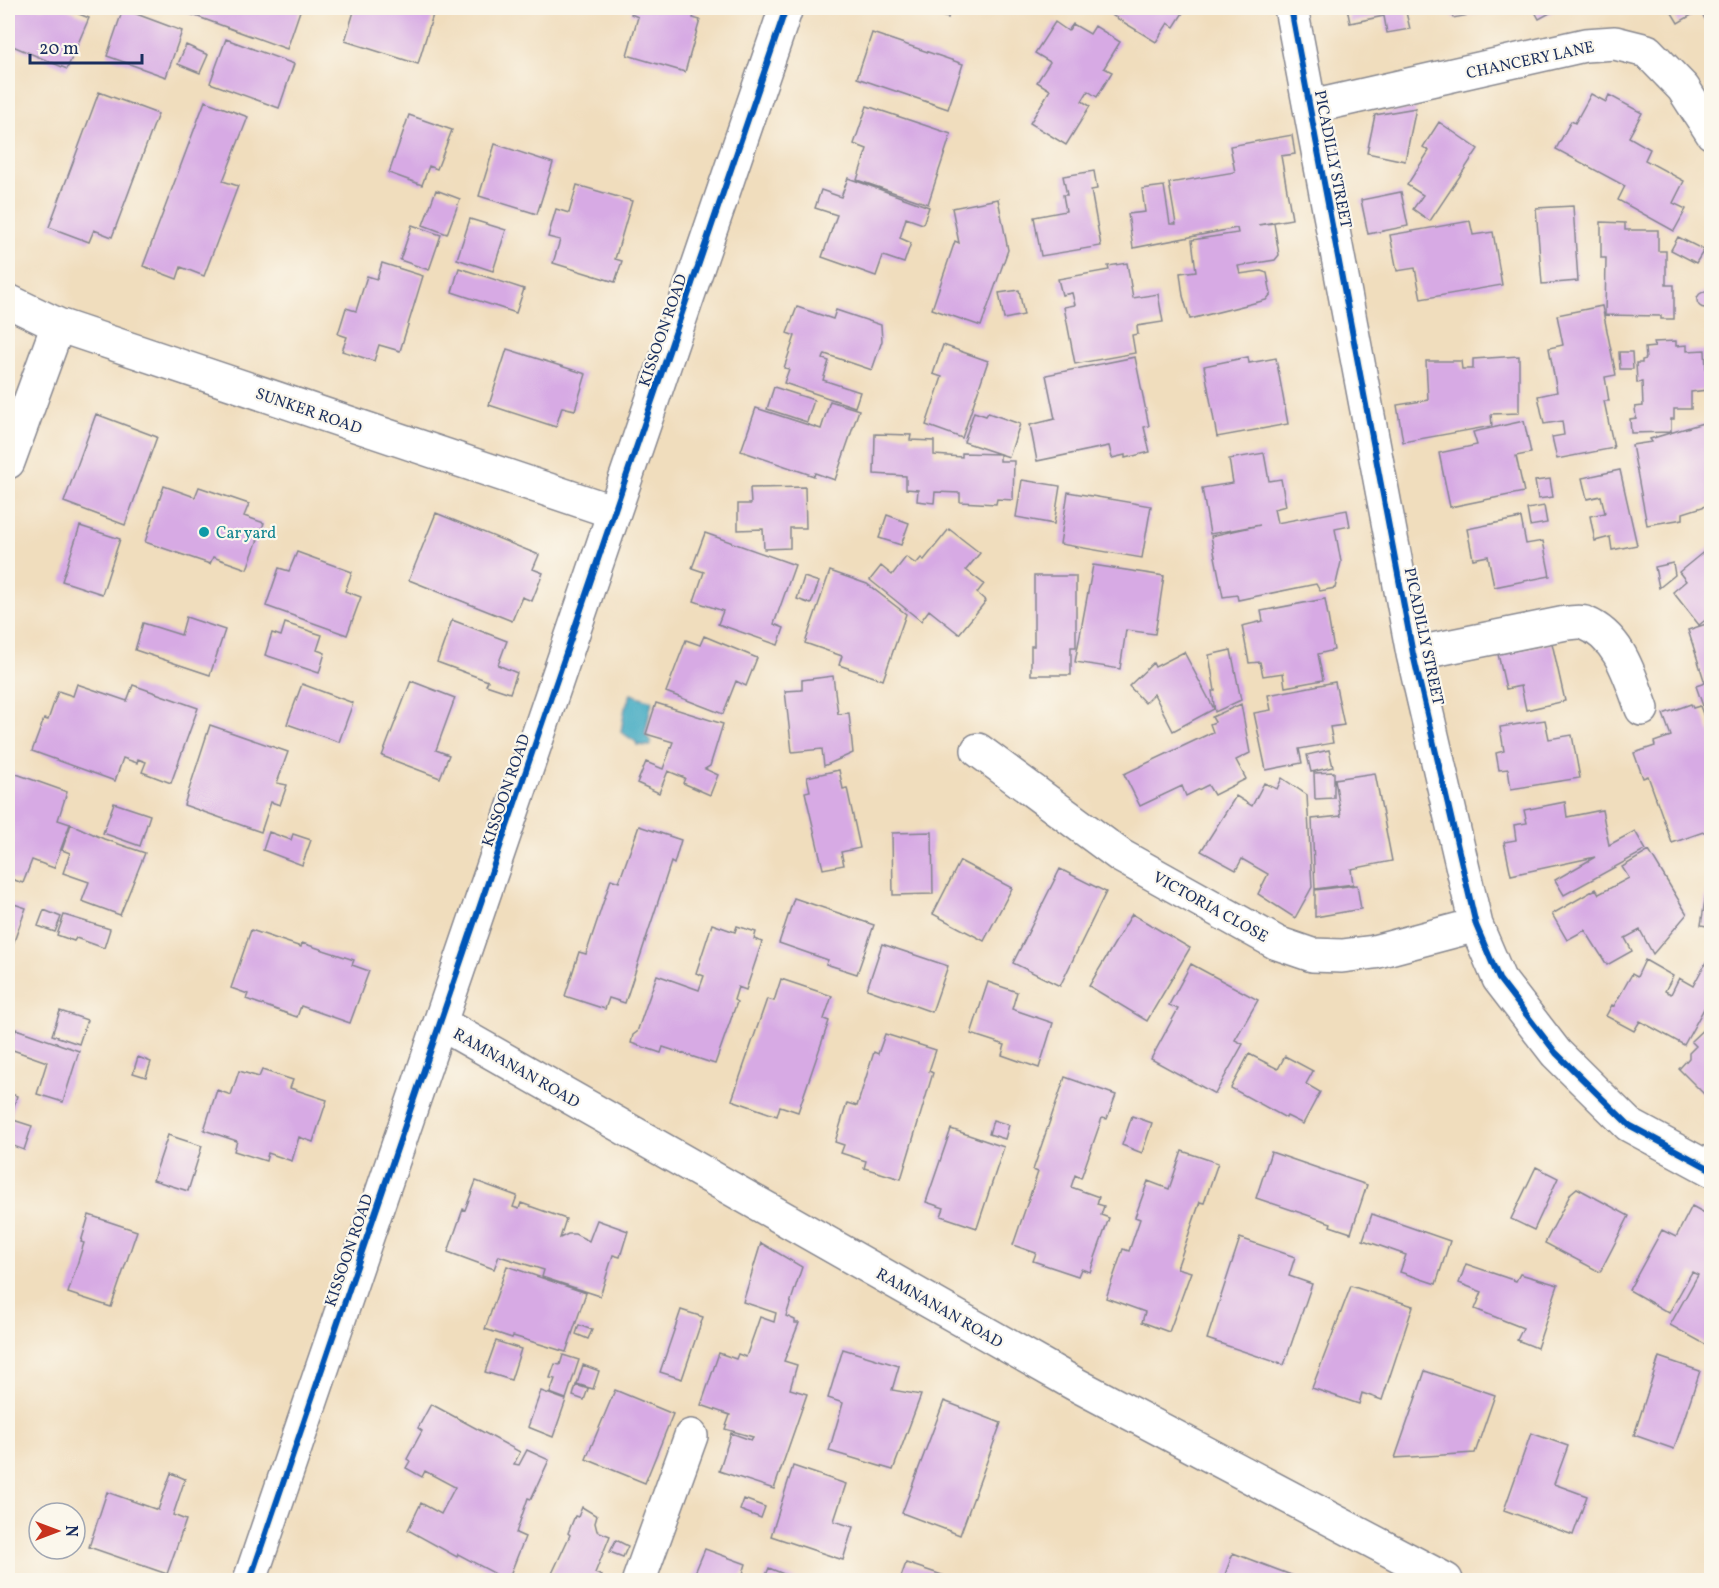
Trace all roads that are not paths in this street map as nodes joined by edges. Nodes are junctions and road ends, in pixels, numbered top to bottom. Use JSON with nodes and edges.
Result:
{"nodes":[{"id":1,"x":786,"y":8,"type":"edge"},
{"id":2,"x":1292,"y":8,"type":"edge"},
{"id":3,"x":1311,"y":106,"type":"junction"},
{"id":4,"x":1712,"y":133,"type":"edge"},
{"id":5,"x":8,"y":301,"type":"edge"},
{"id":6,"x":58,"y":325,"type":"junction"},
{"id":7,"x":8,"y":462,"type":"edge"},
{"id":8,"x":614,"y":512,"type":"junction"},
{"id":9,"x":1413,"y":654,"type":"junction"},
{"id":10,"x":1642,"y":709,"type":"dead end"},
{"id":11,"x":978,"y":750,"type":"dead end"},
{"id":12,"x":1476,"y":925,"type":"junction"},
{"id":13,"x":440,"y":1023,"type":"junction"},
{"id":14,"x":1712,"y":1170,"type":"edge"},
{"id":15,"x":691,"y":1436,"type":"dead end"},
{"id":16,"x":250,"y":1581,"type":"edge"},
{"id":17,"x":639,"y":1581,"type":"edge"},
{"id":18,"x":1446,"y":1581,"type":"edge"}],
"edges":[{"from":1,"to":8,"type":"street","name":"KISSOON ROAD"},
{"from":2,"to":3,"type":"street","name":"PICADILLY STREET"},
{"from":3,"to":4,"type":"street","name":"CHANCERY LANE"},
{"from":3,"to":9,"type":"street","name":"PICADILLY STREET"},
{"from":5,"to":6,"type":"street","name":"SUNKER ROAD"},
{"from":6,"to":7,"type":"street"},
{"from":6,"to":8,"type":"street","name":"SUNKER ROAD"},
{"from":8,"to":13,"type":"street","name":"KISSOON ROAD"},
{"from":9,"to":10,"type":"street"},
{"from":9,"to":12,"type":"street","name":"PICADILLY STREET"},
{"from":11,"to":12,"type":"street","name":"VICTORIA CLOSE"},
{"from":12,"to":14,"type":"street","name":"PICADILLY STREET"},
{"from":13,"to":16,"type":"street","name":"KISSOON ROAD"},
{"from":13,"to":18,"type":"street","name":"RAMNANAN ROAD"},
{"from":15,"to":17,"type":"street"}]}
